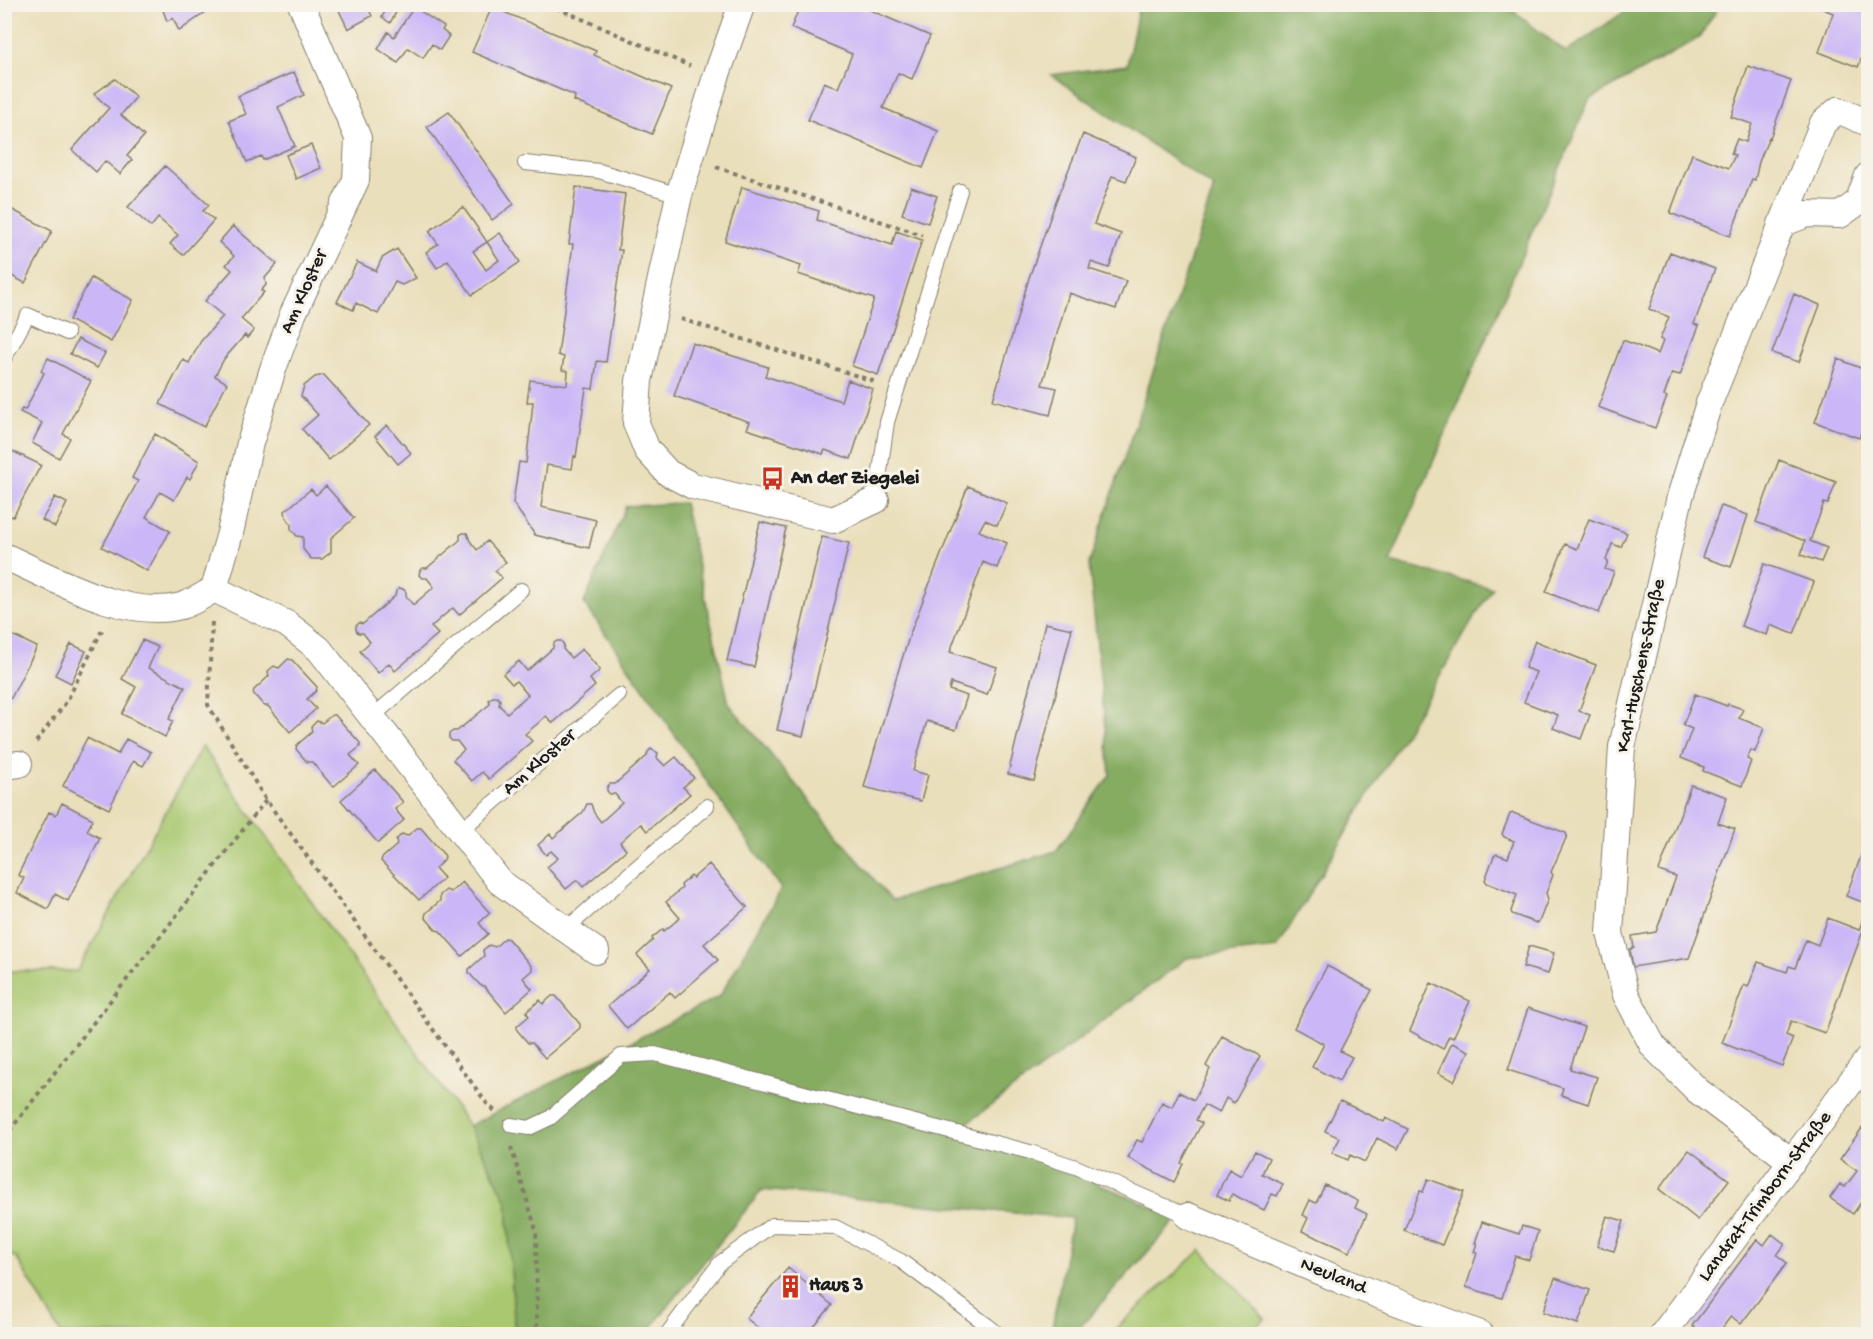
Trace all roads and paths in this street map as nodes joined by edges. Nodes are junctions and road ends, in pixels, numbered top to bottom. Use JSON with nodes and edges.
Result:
{"nodes":[{"id":1,"x":301,"y":4,"type":"edge"},
{"id":2,"x":548,"y":4,"type":"edge"},
{"id":3,"x":742,"y":4,"type":"edge"},
{"id":4,"x":716,"y":76,"type":"junction"},
{"id":5,"x":1869,"y":123,"type":"edge"},
{"id":6,"x":689,"y":158,"type":"junction"},
{"id":7,"x":525,"y":163,"type":"dead end"},
{"id":8,"x":1869,"y":176,"type":"edge"},
{"id":9,"x":960,"y":191,"type":"dead end"},
{"id":10,"x":679,"y":195,"type":"junction"},
{"id":11,"x":1781,"y":224,"type":"junction"},
{"id":12,"x":944,"y":242,"type":"junction"},
{"id":13,"x":654,"y":310,"type":"junction"},
{"id":14,"x":67,"y":333,"type":"dead end"},
{"id":15,"x":4,"y":359,"type":"edge"},
{"id":16,"x":898,"y":389,"type":"junction"},
{"id":17,"x":876,"y":500,"type":"joint"},
{"id":18,"x":4,"y":556,"type":"edge"},
{"id":19,"x":214,"y":589,"type":"junction"},
{"id":20,"x":521,"y":590,"type":"dead end"},
{"id":21,"x":115,"y":604,"type":"junction"},
{"id":22,"x":619,"y":695,"type":"dead end"},
{"id":23,"x":373,"y":716,"type":"junction"},
{"id":24,"x":12,"y":765,"type":"edge"},
{"id":25,"x":266,"y":800,"type":"junction"},
{"id":26,"x":707,"y":806,"type":"dead end"},
{"id":27,"x":460,"y":831,"type":"junction"},
{"id":28,"x":566,"y":929,"type":"junction"},
{"id":29,"x":596,"y":951,"type":"dead end"},
{"id":30,"x":1869,"y":1059,"type":"edge"},
{"id":31,"x":510,"y":1125,"type":"junction"},
{"id":32,"x":4,"y":1138,"type":"edge"},
{"id":33,"x":1792,"y":1162,"type":"junction"},
{"id":34,"x":1188,"y":1216,"type":"joint"},
{"id":35,"x":4,"y":1325,"type":"edge"},
{"id":36,"x":12,"y":1335,"type":"edge"},
{"id":37,"x":537,"y":1335,"type":"edge"},
{"id":38,"x":667,"y":1335,"type":"edge"},
{"id":39,"x":998,"y":1335,"type":"edge"},
{"id":40,"x":1480,"y":1335,"type":"edge"},
{"id":41,"x":1663,"y":1335,"type":"edge"}],
"edges":[{"from":1,"to":19,"type":"street","name":"Am Kloster"},
{"from":2,"to":4,"type":"path"},
{"from":3,"to":4,"type":"street"},
{"from":4,"to":6,"type":"street"},
{"from":5,"to":11,"type":"street","name":"Karl-Huschens-Straße"},
{"from":6,"to":10,"type":"street"},
{"from":6,"to":12,"type":"path"},
{"from":7,"to":10,"type":"lane"},
{"from":8,"to":11,"type":"street"},
{"from":9,"to":12,"type":"lane"},
{"from":10,"to":13,"type":"street"},
{"from":11,"to":33,"type":"street","name":"Karl-Huschens-Straße"},
{"from":12,"to":16,"type":"lane"},
{"from":13,"to":16,"type":"path"},
{"from":13,"to":17,"type":"street"},
{"from":14,"to":15,"type":"lane"},
{"from":16,"to":17,"type":"lane"},
{"from":18,"to":21,"type":"street"},
{"from":19,"to":21,"type":"street"},
{"from":19,"to":23,"type":"street"},
{"from":19,"to":25,"type":"path"},
{"from":20,"to":23,"type":"lane"},
{"from":21,"to":24,"type":"path"},
{"from":22,"to":27,"type":"lane","name":"Am Kloster"},
{"from":23,"to":27,"type":"street"},
{"from":25,"to":31,"type":"path"},
{"from":25,"to":32,"type":"path"},
{"from":26,"to":28,"type":"lane"},
{"from":27,"to":28,"type":"street"},
{"from":28,"to":29,"type":"street"},
{"from":30,"to":33,"type":"street","name":"Landrat-Trimborn-Straße"},
{"from":31,"to":34,"type":"lane"},
{"from":31,"to":37,"type":"path"},
{"from":33,"to":41,"type":"street","name":"Landrat-Trimborn-Straße"},
{"from":34,"to":40,"type":"street","name":"Neuland"},
{"from":35,"to":36,"type":"path"},
{"from":38,"to":39,"type":"lane"}]}
